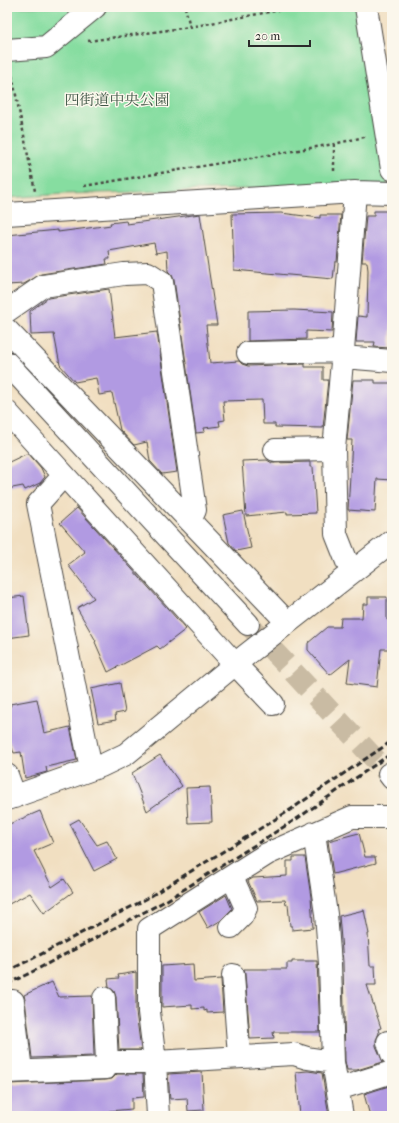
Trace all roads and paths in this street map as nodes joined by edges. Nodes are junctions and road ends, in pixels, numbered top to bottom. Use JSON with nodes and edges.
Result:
{"nodes":[{"id":1,"x":94,"y":7,"type":"edge"},
{"id":2,"x":185,"y":7,"type":"edge"},
{"id":3,"x":295,"y":7,"type":"edge"},
{"id":4,"x":366,"y":7,"type":"edge"},
{"id":5,"x":190,"y":27,"type":"junction"},
{"id":6,"x":84,"y":42,"type":"dead end"},
{"id":7,"x":7,"y":50,"type":"edge"},
{"id":8,"x":363,"y":129,"type":"dead end"},
{"id":9,"x":334,"y":144,"type":"junction"},
{"id":10,"x":392,"y":169,"type":"edge"},
{"id":11,"x":83,"y":186,"type":"dead end"},
{"id":12,"x":345,"y":193,"type":"junction"},
{"id":13,"x":392,"y":193,"type":"edge"},
{"id":14,"x":34,"y":212,"type":"junction"},
{"id":15,"x":7,"y":214,"type":"edge"},
{"id":16,"x":7,"y":311,"type":"edge"},
{"id":17,"x":7,"y":330,"type":"edge"},
{"id":18,"x":248,"y":353,"type":"dead end"},
{"id":19,"x":343,"y":354,"type":"junction"},
{"id":20,"x":392,"y":361,"type":"edge"},
{"id":21,"x":7,"y":362,"type":"edge"},
{"id":22,"x":7,"y":412,"type":"edge"},
{"id":23,"x":334,"y":449,"type":"junction"},
{"id":24,"x":275,"y":450,"type":"dead end"},
{"id":25,"x":64,"y":475,"type":"junction"},
{"id":26,"x":190,"y":521,"type":"junction"},
{"id":27,"x":392,"y":541,"type":"edge"},
{"id":28,"x":351,"y":572,"type":"junction"},
{"id":29,"x":287,"y":622,"type":"junction"},
{"id":30,"x":248,"y":624,"type":"tunnel mouth"},
{"id":31,"x":235,"y":664,"type":"junction"},
{"id":32,"x":273,"y":704,"type":"dead end"},
{"id":33,"x":91,"y":769,"type":"junction"},
{"id":34,"x":7,"y":774,"type":"edge"},
{"id":35,"x":11,"y":798,"type":"edge"},
{"id":36,"x":392,"y":817,"type":"edge"},
{"id":37,"x":314,"y":834,"type":"junction"},
{"id":38,"x":232,"y":877,"type":"junction"},
{"id":39,"x":231,"y":927,"type":"dead end"},
{"id":40,"x":233,"y":975,"type":"dead end"},
{"id":41,"x":104,"y":998,"type":"dead end"},
{"id":42,"x":13,"y":1001,"type":"dead end"},
{"id":43,"x":239,"y":1056,"type":"junction"},
{"id":44,"x":107,"y":1062,"type":"junction"},
{"id":45,"x":155,"y":1062,"type":"junction"},
{"id":46,"x":333,"y":1062,"type":"junction"},
{"id":47,"x":14,"y":1071,"type":"edge"},
{"id":48,"x":392,"y":1072,"type":"edge"},
{"id":49,"x":338,"y":1089,"type":"junction"},
{"id":50,"x":158,"y":1116,"type":"edge"},
{"id":51,"x":342,"y":1116,"type":"edge"}],
"edges":[{"from":1,"to":7,"type":"street"},
{"from":2,"to":5,"type":"path"},
{"from":3,"to":5,"type":"path"},
{"from":4,"to":10,"type":"street"},
{"from":5,"to":6,"type":"path"},
{"from":7,"to":14,"type":"path"},
{"from":8,"to":9,"type":"path"},
{"from":9,"to":11,"type":"path"},
{"from":9,"to":12,"type":"path"},
{"from":12,"to":13,"type":"street"},
{"from":12,"to":14,"type":"street"},
{"from":12,"to":19,"type":"street"},
{"from":14,"to":15,"type":"street"},
{"from":16,"to":26,"type":"street"},
{"from":17,"to":26,"type":"street"},
{"from":18,"to":19,"type":"street"},
{"from":19,"to":20,"type":"street"},
{"from":19,"to":23,"type":"street"},
{"from":21,"to":30,"type":"street"},
{"from":22,"to":25,"type":"street"},
{"from":23,"to":24,"type":"street"},
{"from":23,"to":28,"type":"street"},
{"from":25,"to":31,"type":"street"},
{"from":25,"to":33,"type":"street"},
{"from":26,"to":29,"type":"street"},
{"from":27,"to":28,"type":"street"},
{"from":28,"to":29,"type":"street"},
{"from":29,"to":31,"type":"street"},
{"from":31,"to":32,"type":"street"},
{"from":31,"to":33,"type":"street"},
{"from":33,"to":35,"type":"street"},
{"from":34,"to":35,"type":"street"},
{"from":36,"to":37,"type":"street"},
{"from":37,"to":38,"type":"street"},
{"from":37,"to":46,"type":"street"},
{"from":38,"to":39,"type":"street"},
{"from":38,"to":45,"type":"street"},
{"from":40,"to":43,"type":"street"},
{"from":41,"to":44,"type":"street"},
{"from":42,"to":47,"type":"street"},
{"from":43,"to":45,"type":"street"},
{"from":43,"to":46,"type":"street"},
{"from":44,"to":45,"type":"street"},
{"from":44,"to":47,"type":"street"},
{"from":45,"to":50,"type":"street"},
{"from":46,"to":49,"type":"street"},
{"from":48,"to":49,"type":"street"},
{"from":49,"to":51,"type":"street"}]}
